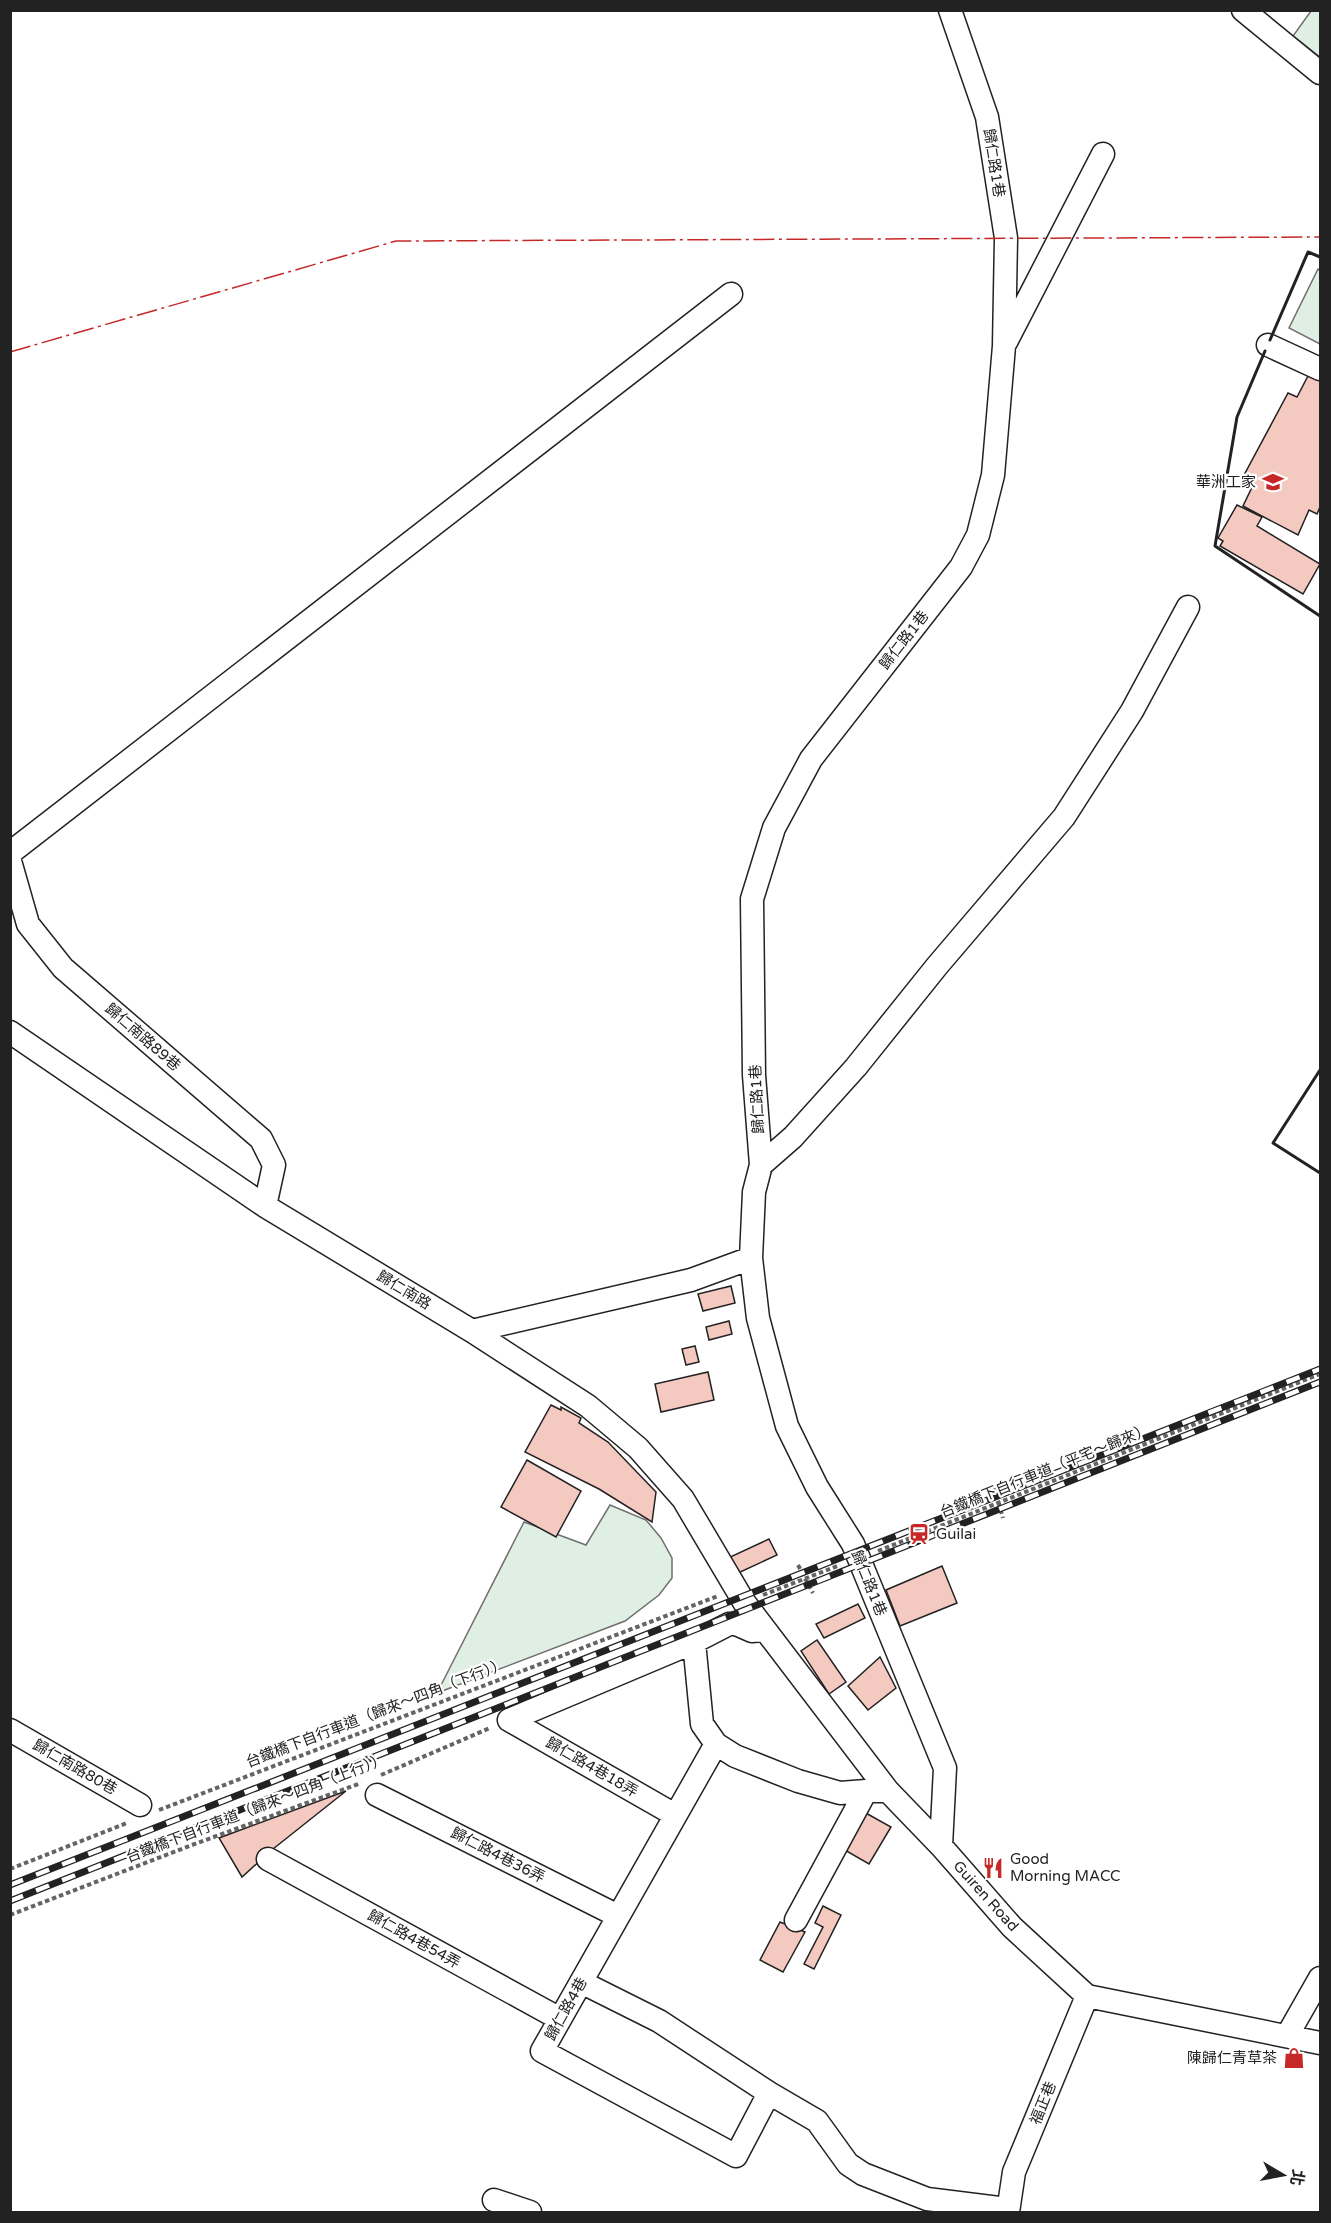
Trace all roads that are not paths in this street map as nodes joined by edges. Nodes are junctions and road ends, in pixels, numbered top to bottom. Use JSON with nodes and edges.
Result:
{"nodes":[{"id":1,"x":950,"y":10,"type":"edge"},
{"id":2,"x":1243,"y":10,"type":"edge"},
{"id":3,"x":1320,"y":73,"type":"edge"},
{"id":4,"x":1103,"y":154,"type":"dead end"},
{"id":5,"x":731,"y":294,"type":"dead end"},
{"id":6,"x":1268,"y":345,"type":"dead end"},
{"id":7,"x":1004,"y":346,"type":"junction"},
{"id":8,"x":1320,"y":369,"type":"edge"},
{"id":9,"x":1188,"y":607,"type":"dead end"},
{"id":10,"x":10,"y":853,"type":"edge"},
{"id":11,"x":10,"y":861,"type":"edge"},
{"id":12,"x":10,"y":1032,"type":"edge"},
{"id":13,"x":761,"y":1165,"type":"junction"},
{"id":14,"x":265,"y":1206,"type":"junction"},
{"id":15,"x":751,"y":1258,"type":"junction"},
{"id":16,"x":472,"y":1330,"type":"junction"},
{"id":17,"x":740,"y":1596,"type":"joint"},
{"id":18,"x":765,"y":1630,"type":"junction"},
{"id":19,"x":694,"y":1642,"type":"junction"},
{"id":20,"x":10,"y":1730,"type":"edge"},
{"id":21,"x":716,"y":1744,"type":"junction"},
{"id":22,"x":877,"y":1791,"type":"junction"},
{"id":23,"x":377,"y":1795,"type":"dead end"},
{"id":24,"x":142,"y":1813,"type":"road end"},
{"id":25,"x":675,"y":1815,"type":"junction"},
{"id":26,"x":941,"y":1846,"type":"junction"},
{"id":27,"x":268,"y":1859,"type":"dead end"},
{"id":28,"x":618,"y":1916,"type":"junction"},
{"id":29,"x":796,"y":1920,"type":"dead end"},
{"id":30,"x":1320,"y":1978,"type":"edge"},
{"id":31,"x":580,"y":1982,"type":"junction"},
{"id":32,"x":1087,"y":1996,"type":"junction"},
{"id":33,"x":560,"y":2019,"type":"junction"},
{"id":34,"x":1287,"y":2036,"type":"junction"},
{"id":35,"x":1320,"y":2043,"type":"edge"},
{"id":36,"x":769,"y":2093,"type":"junction"},
{"id":37,"x":494,"y":2200,"type":"dead end"},
{"id":38,"x":1007,"y":2211,"type":"edge"},
{"id":39,"x":530,"y":2212,"type":"edge"}],
"edges":[{"from":1,"to":7,"type":"street","name":"歸仁路1巷"},
{"from":2,"to":3,"type":"street"},
{"from":4,"to":7,"type":"street"},
{"from":5,"to":10,"type":"street"},
{"from":6,"to":8,"type":"street"},
{"from":7,"to":13,"type":"street","name":"歸仁路1巷"},
{"from":9,"to":13,"type":"street"},
{"from":11,"to":14,"type":"street","name":"歸仁南路89巷"},
{"from":12,"to":14,"type":"street","name":"歸仁南路"},
{"from":13,"to":15,"type":"street","name":"歸仁路1巷"},
{"from":14,"to":16,"type":"street","name":"歸仁南路"},
{"from":15,"to":16,"type":"street"},
{"from":15,"to":26,"type":"street","name":"歸仁路1巷"},
{"from":16,"to":17,"type":"street","name":"歸仁南路"},
{"from":17,"to":18,"type":"street","name":"Guiren Road"},
{"from":18,"to":19,"type":"street"},
{"from":18,"to":22,"type":"street","name":"Guiren Road"},
{"from":19,"to":21,"type":"street"},
{"from":19,"to":25,"type":"street","name":"歸仁路4巷18弄"},
{"from":20,"to":24,"type":"street","name":"歸仁南路80巷"},
{"from":21,"to":22,"type":"street"},
{"from":21,"to":25,"type":"street","name":"歸仁路4巷"},
{"from":22,"to":26,"type":"street","name":"Guiren Road"},
{"from":22,"to":29,"type":"street"},
{"from":23,"to":28,"type":"street","name":"歸仁路4巷36弄"},
{"from":25,"to":28,"type":"street","name":"歸仁路4巷"},
{"from":26,"to":32,"type":"street","name":"Guiren Road"},
{"from":27,"to":33,"type":"street","name":"歸仁路4巷54弄"},
{"from":28,"to":31,"type":"street","name":"歸仁路4巷"},
{"from":30,"to":34,"type":"street"},
{"from":31,"to":33,"type":"street","name":"歸仁路4巷"},
{"from":31,"to":36,"type":"street"},
{"from":32,"to":34,"type":"street"},
{"from":32,"to":38,"type":"street","name":"福正巷"},
{"from":33,"to":36,"type":"street","name":"歸仁路4巷"},
{"from":34,"to":35,"type":"street"},
{"from":36,"to":38,"type":"street"},
{"from":37,"to":39,"type":"street"}]}
